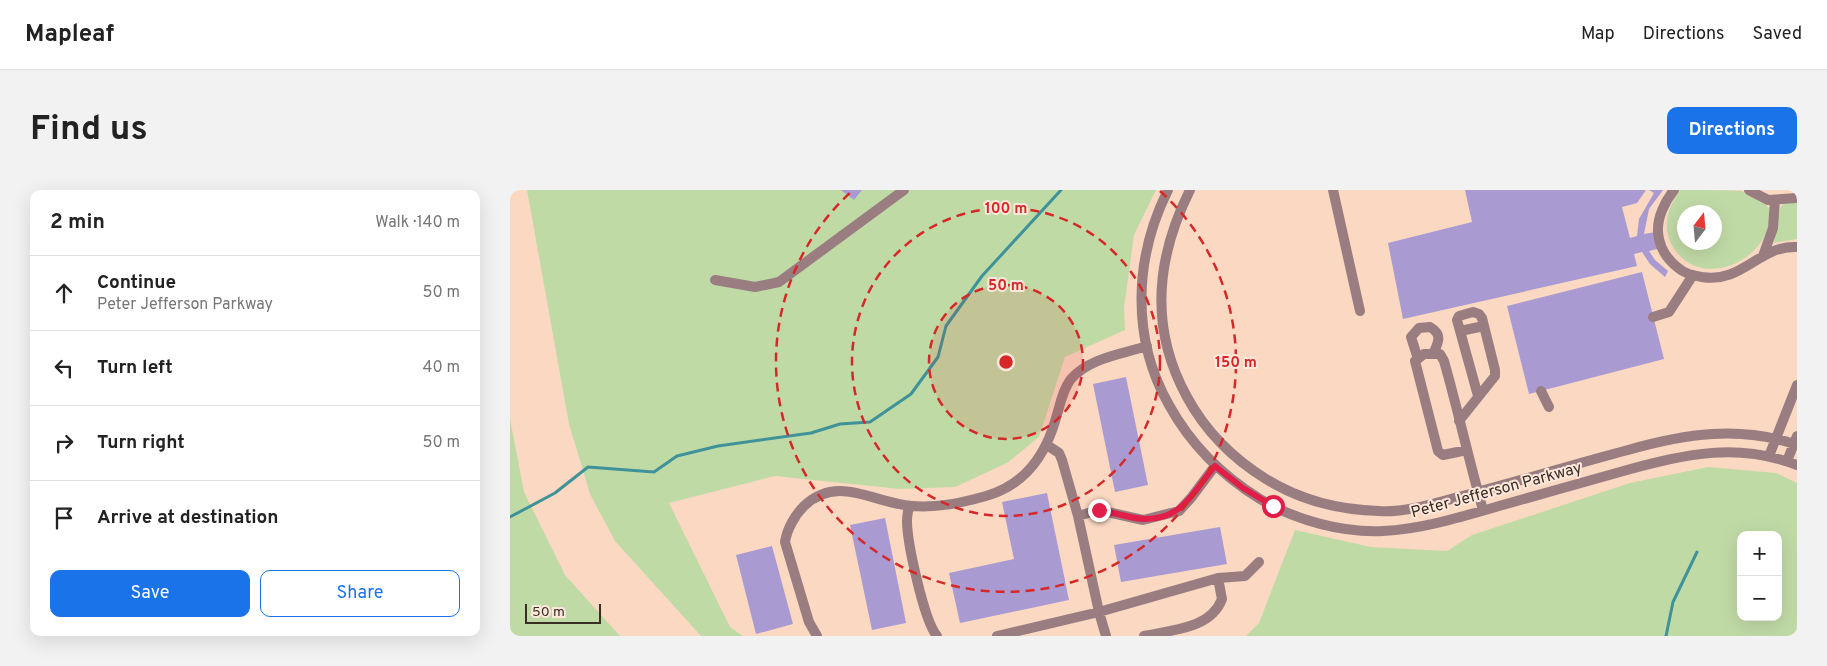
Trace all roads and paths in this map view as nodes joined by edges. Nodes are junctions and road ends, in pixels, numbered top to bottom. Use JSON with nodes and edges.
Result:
{"nodes":[{"id":1,"x":904,"y":190,"type":"edge"},
{"id":2,"x":1168,"y":190,"type":"edge"},
{"id":3,"x":1190,"y":190,"type":"edge"},
{"id":4,"x":1333,"y":190,"type":"edge"},
{"id":5,"x":1674,"y":190,"type":"edge"},
{"id":6,"x":1749,"y":190,"type":"edge"},
{"id":7,"x":1797,"y":198,"type":"edge"},
{"id":8,"x":1775,"y":200,"type":"junction"},
{"id":9,"x":1797,"y":247,"type":"edge"},
{"id":10,"x":1763,"y":256,"type":"junction"},
{"id":11,"x":1693,"y":275,"type":"junction"},
{"id":12,"x":715,"y":280,"type":"dead end"},
{"id":13,"x":1360,"y":311,"type":"dead end"},
{"id":14,"x":1653,"y":318,"type":"dead end"},
{"id":15,"x":1484,"y":326,"type":"junction"},
{"id":16,"x":1460,"y":331,"type":"junction"},
{"id":17,"x":1147,"y":346,"type":"junction"},
{"id":18,"x":1434,"y":352,"type":"junction"},
{"id":19,"x":1418,"y":359,"type":"junction"},
{"id":20,"x":1797,"y":385,"type":"edge"},
{"id":21,"x":1478,"y":396,"type":"junction"},
{"id":22,"x":1459,"y":421,"type":"junction"},
{"id":23,"x":1776,"y":438,"type":"junction"},
{"id":24,"x":1796,"y":442,"type":"edge"},
{"id":25,"x":1047,"y":445,"type":"junction"},
{"id":26,"x":1467,"y":450,"type":"junction"},
{"id":27,"x":1769,"y":456,"type":"junction"},
{"id":28,"x":1792,"y":463,"type":"edge"},
{"id":29,"x":1215,"y":466,"type":"junction"},
{"id":30,"x":1478,"y":492,"type":"junction"},
{"id":31,"x":909,"y":506,"type":"junction"},
{"id":32,"x":1483,"y":510,"type":"junction"},
{"id":33,"x":1078,"y":516,"type":"junction"},
{"id":34,"x":1259,"y":562,"type":"dead end"},
{"id":35,"x":1218,"y":578,"type":"junction"},
{"id":36,"x":1099,"y":612,"type":"junction"},
{"id":37,"x":1016,"y":633,"type":"edge"},
{"id":38,"x":817,"y":636,"type":"edge"},
{"id":39,"x":937,"y":636,"type":"edge"},
{"id":40,"x":997,"y":636,"type":"edge"},
{"id":41,"x":1106,"y":636,"type":"edge"},
{"id":42,"x":1144,"y":636,"type":"edge"}],
"edges":[{"from":1,"to":12,"type":"street"},
{"from":2,"to":17,"type":"street","name":"Peter Jefferson Parkway"},
{"from":3,"to":30,"type":"street","name":"Peter Jefferson Parkway"},
{"from":4,"to":13,"type":"street"},
{"from":5,"to":11,"type":"street"},
{"from":6,"to":8,"type":"street"},
{"from":7,"to":8,"type":"street"},
{"from":8,"to":10,"type":"street"},
{"from":9,"to":10,"type":"street"},
{"from":10,"to":11,"type":"street"},
{"from":11,"to":14,"type":"street"},
{"from":15,"to":16,"type":"street"},
{"from":15,"to":16,"type":"street"},
{"from":15,"to":21,"type":"street"},
{"from":16,"to":21,"type":"street"},
{"from":17,"to":25,"type":"street"},
{"from":17,"to":29,"type":"street","name":"Peter Jefferson Parkway"},
{"from":18,"to":19,"type":"street"},
{"from":18,"to":19,"type":"street"},
{"from":18,"to":22,"type":"street"},
{"from":19,"to":26,"type":"street"},
{"from":20,"to":23,"type":"street"},
{"from":21,"to":22,"type":"street"},
{"from":22,"to":26,"type":"street"},
{"from":23,"to":24,"type":"street","name":"Peter Jefferson Parkway"},
{"from":23,"to":27,"type":"street"},
{"from":23,"to":30,"type":"street","name":"Peter Jefferson Parkway"},
{"from":24,"to":28,"type":"street"},
{"from":25,"to":31,"type":"street"},
{"from":25,"to":33,"type":"street"},
{"from":26,"to":30,"type":"street"},
{"from":27,"to":28,"type":"street","name":"Peter Jefferson Parkway"},
{"from":27,"to":32,"type":"street","name":"Peter Jefferson Parkway"},
{"from":29,"to":32,"type":"street","name":"Peter Jefferson Parkway"},
{"from":29,"to":33,"type":"street"},
{"from":30,"to":32,"type":"street"},
{"from":31,"to":38,"type":"street"},
{"from":31,"to":39,"type":"street"},
{"from":33,"to":36,"type":"street"},
{"from":34,"to":35,"type":"street"},
{"from":35,"to":36,"type":"street"},
{"from":35,"to":42,"type":"street"},
{"from":36,"to":37,"type":"street"},
{"from":36,"to":41,"type":"street"},
{"from":37,"to":40,"type":"street"}]}
